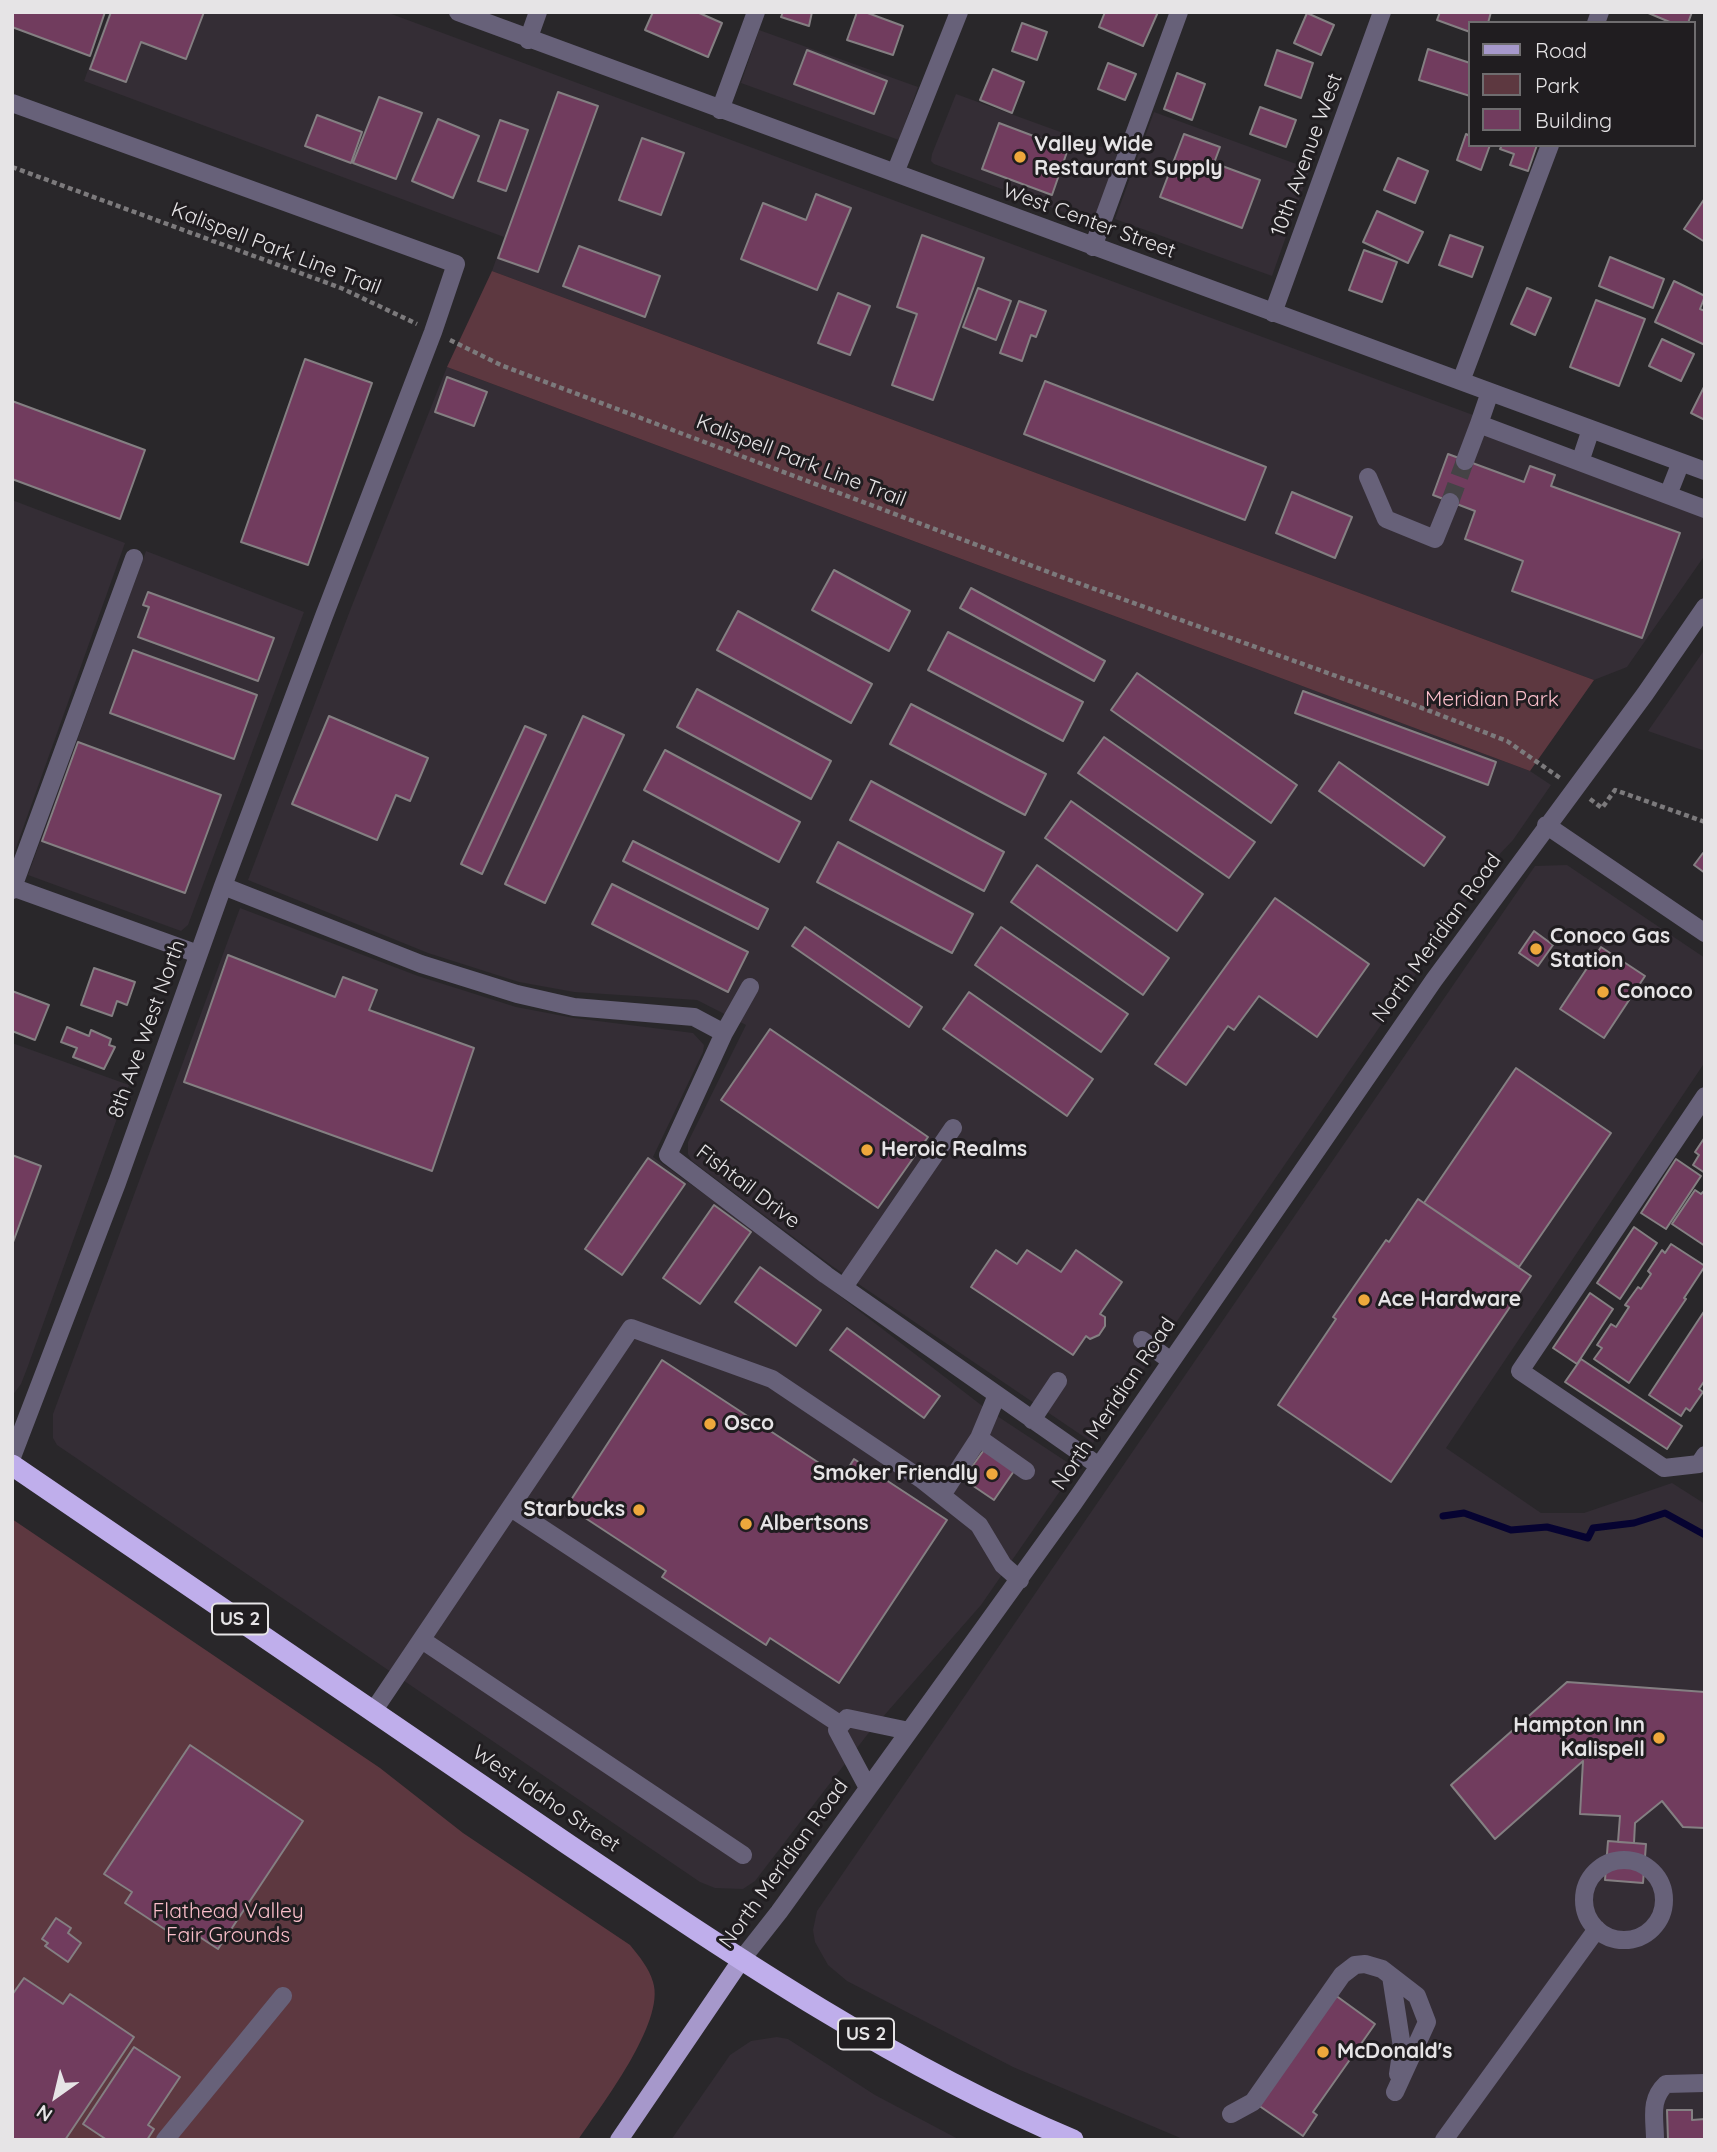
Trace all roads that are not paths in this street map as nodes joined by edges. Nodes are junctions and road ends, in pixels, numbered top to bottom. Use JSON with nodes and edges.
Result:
{"nodes":[{"id":1,"x":458,"y":12,"type":"edge"},
{"id":2,"x":538,"y":12,"type":"edge"},
{"id":3,"x":756,"y":12,"type":"edge"},
{"id":4,"x":959,"y":12,"type":"edge"},
{"id":5,"x":1179,"y":12,"type":"edge"},
{"id":6,"x":1382,"y":12,"type":"edge"},
{"id":7,"x":528,"y":40,"type":"junction"},
{"id":8,"x":12,"y":103,"type":"edge"},
{"id":9,"x":720,"y":110,"type":"junction"},
{"id":10,"x":1549,"y":147,"type":"edge"},
{"id":11,"x":895,"y":173,"type":"junction"},
{"id":12,"x":1093,"y":247,"type":"junction"},
{"id":13,"x":1273,"y":313,"type":"junction"},
{"id":14,"x":1461,"y":381,"type":"junction"},
{"id":15,"x":1490,"y":392,"type":"junction"},
{"id":16,"x":1479,"y":425,"type":"junction"},
{"id":17,"x":1591,"y":429,"type":"junction"},
{"id":18,"x":1465,"y":461,"type":"tunnel mouth"},
{"id":19,"x":1580,"y":462,"type":"junction"},
{"id":20,"x":1681,"y":462,"type":"junction"},
{"id":21,"x":1705,"y":471,"type":"edge"},
{"id":22,"x":1368,"y":477,"type":"dead end"},
{"id":23,"x":1668,"y":495,"type":"junction"},
{"id":24,"x":1450,"y":502,"type":"tunnel mouth"},
{"id":25,"x":1705,"y":509,"type":"edge"},
{"id":26,"x":134,"y":558,"type":"dead end"},
{"id":27,"x":1705,"y":607,"type":"edge"},
{"id":28,"x":1546,"y":825,"type":"junction"},
{"id":29,"x":223,"y":886,"type":"junction"},
{"id":30,"x":13,"y":888,"type":"edge"},
{"id":31,"x":1705,"y":933,"type":"edge"},
{"id":32,"x":198,"y":954,"type":"junction"},
{"id":33,"x":750,"y":988,"type":"dead end"},
{"id":34,"x":724,"y":1032,"type":"junction"},
{"id":35,"x":1705,"y":1096,"type":"edge"},
{"id":36,"x":953,"y":1128,"type":"dead end"},
{"id":37,"x":844,"y":1287,"type":"junction"},
{"id":38,"x":1142,"y":1340,"type":"dead end"},
{"id":39,"x":1171,"y":1361,"type":"junction"},
{"id":40,"x":1058,"y":1381,"type":"dead end"},
{"id":41,"x":997,"y":1395,"type":"junction"},
{"id":42,"x":1032,"y":1420,"type":"junction"},
{"id":43,"x":979,"y":1438,"type":"junction"},
{"id":44,"x":1705,"y":1455,"type":"edge"},
{"id":45,"x":12,"y":1457,"type":"edge"},
{"id":46,"x":12,"y":1465,"type":"edge"},
{"id":47,"x":1099,"y":1466,"type":"junction"},
{"id":48,"x":1026,"y":1471,"type":"dead end"},
{"id":49,"x":942,"y":1495,"type":"junction"},
{"id":50,"x":511,"y":1508,"type":"junction"},
{"id":51,"x":1020,"y":1580,"type":"junction"},
{"id":52,"x":422,"y":1640,"type":"junction"},
{"id":53,"x":374,"y":1710,"type":"junction"},
{"id":54,"x":842,"y":1724,"type":"junction"},
{"id":55,"x":909,"y":1731,"type":"junction"},
{"id":56,"x":868,"y":1788,"type":"junction"},
{"id":57,"x":743,"y":1855,"type":"dead end"},
{"id":58,"x":1597,"y":1929,"type":"junction"},
{"id":59,"x":742,"y":1959,"type":"junction"},
{"id":60,"x":1391,"y":1976,"type":"junction"},
{"id":61,"x":284,"y":1996,"type":"dead end"},
{"id":62,"x":1705,"y":2083,"type":"edge"},
{"id":63,"x":1231,"y":2114,"type":"dead end"},
{"id":64,"x":1460,"y":2117,"type":"junction"},
{"id":65,"x":165,"y":2140,"type":"edge"},
{"id":66,"x":620,"y":2140,"type":"edge"},
{"id":67,"x":1073,"y":2140,"type":"edge"},
{"id":68,"x":1444,"y":2140,"type":"edge"},
{"id":69,"x":1459,"y":2140,"type":"edge"},
{"id":70,"x":1655,"y":2140,"type":"edge"}],
"edges":[{"from":1,"to":7,"type":"street","name":"West Center Street"},
{"from":2,"to":7,"type":"street"},
{"from":3,"to":9,"type":"street"},
{"from":4,"to":11,"type":"street"},
{"from":5,"to":12,"type":"street"},
{"from":6,"to":13,"type":"street","name":"10th Avenue West"},
{"from":7,"to":9,"type":"street","name":"West Center Street"},
{"from":8,"to":29,"type":"street","name":"8th Ave West North"},
{"from":9,"to":11,"type":"street","name":"West Center Street"},
{"from":10,"to":14,"type":"street"},
{"from":11,"to":12,"type":"street","name":"West Center Street"},
{"from":12,"to":13,"type":"street","name":"West Center Street"},
{"from":13,"to":14,"type":"street","name":"West Center Street"},
{"from":14,"to":15,"type":"street","name":"West Center Street"},
{"from":15,"to":16,"type":"street"},
{"from":15,"to":17,"type":"street","name":"West Center Street"},
{"from":16,"to":18,"type":"street"},
{"from":16,"to":19,"type":"street"},
{"from":17,"to":19,"type":"street"},
{"from":17,"to":20,"type":"street","name":"West Center Street"},
{"from":19,"to":23,"type":"street"},
{"from":20,"to":21,"type":"street","name":"West Center Street"},
{"from":20,"to":23,"type":"street"},
{"from":22,"to":24,"type":"street"},
{"from":23,"to":25,"type":"street"},
{"from":26,"to":30,"type":"street"},
{"from":27,"to":28,"type":"street","name":"North Meridian Road"},
{"from":28,"to":31,"type":"street"},
{"from":28,"to":39,"type":"street","name":"North Meridian Road"},
{"from":29,"to":32,"type":"street","name":"8th Ave West North"},
{"from":29,"to":34,"type":"street"},
{"from":30,"to":32,"type":"street"},
{"from":32,"to":45,"type":"street","name":"8th Ave West North"},
{"from":33,"to":34,"type":"street"},
{"from":34,"to":37,"type":"street","name":"Fishtail Drive"},
{"from":35,"to":44,"type":"street"},
{"from":36,"to":37,"type":"street"},
{"from":37,"to":41,"type":"street","name":"Fishtail Drive"},
{"from":38,"to":39,"type":"street"},
{"from":39,"to":47,"type":"street","name":"North Meridian Road"},
{"from":40,"to":42,"type":"street"},
{"from":41,"to":42,"type":"street","name":"Fishtail Drive"},
{"from":41,"to":43,"type":"street"},
{"from":42,"to":47,"type":"street","name":"Fishtail Drive"},
{"from":43,"to":48,"type":"street"},
{"from":43,"to":49,"type":"street"},
{"from":46,"to":53,"type":"highway","name":"West Idaho Street","number":"US 2"},
{"from":47,"to":51,"type":"street","name":"North Meridian Road"},
{"from":49,"to":50,"type":"street"},
{"from":49,"to":51,"type":"street"},
{"from":50,"to":52,"type":"street"},
{"from":50,"to":54,"type":"street"},
{"from":51,"to":55,"type":"street","name":"North Meridian Road"},
{"from":52,"to":53,"type":"street"},
{"from":52,"to":57,"type":"street"},
{"from":53,"to":59,"type":"highway","name":"West Idaho Street","number":"US 2"},
{"from":54,"to":55,"type":"street"},
{"from":54,"to":56,"type":"street"},
{"from":55,"to":56,"type":"street","name":"North Meridian Road"},
{"from":56,"to":59,"type":"street","name":"North Meridian Road"},
{"from":58,"to":58,"type":"street"},
{"from":58,"to":64,"type":"street"},
{"from":59,"to":66,"type":"main road","name":"North Meridian Road"},
{"from":59,"to":67,"type":"highway","name":"West Idaho Street","number":"US 2"},
{"from":60,"to":60,"type":"street"},
{"from":60,"to":63,"type":"street"},
{"from":61,"to":65,"type":"street"},
{"from":62,"to":70,"type":"street"},
{"from":64,"to":68,"type":"street"},
{"from":64,"to":69,"type":"street"}]}
